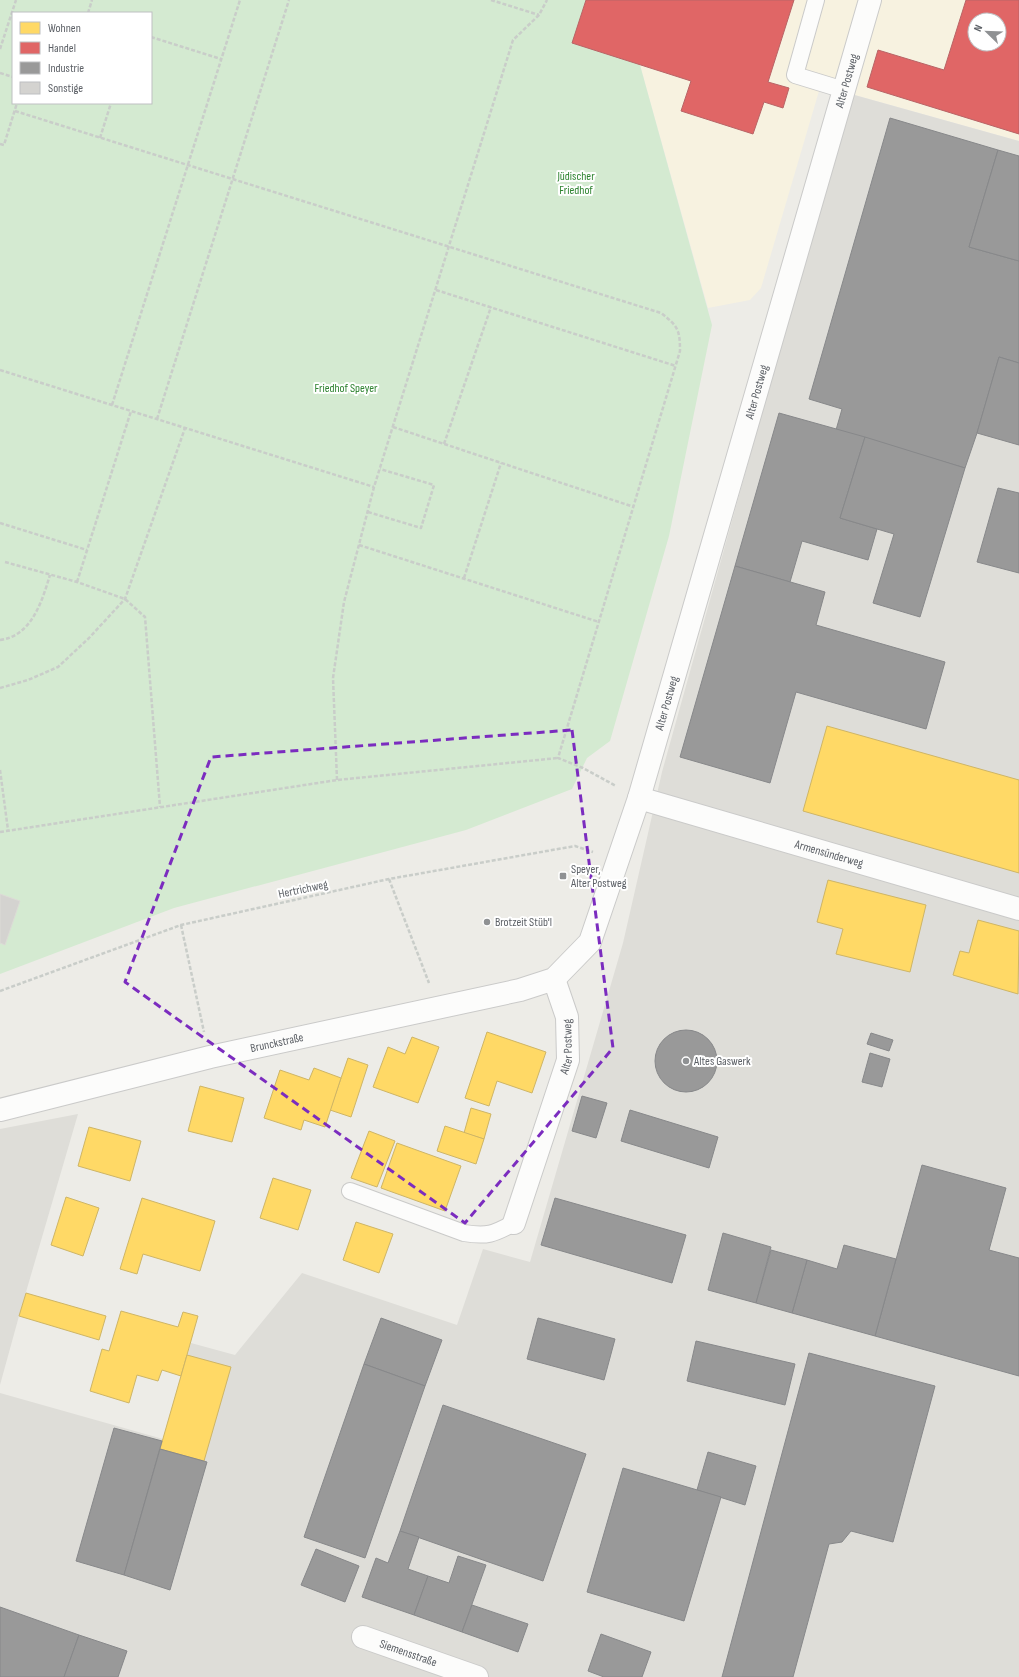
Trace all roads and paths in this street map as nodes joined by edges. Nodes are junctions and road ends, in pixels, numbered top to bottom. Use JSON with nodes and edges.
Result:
{"nodes":[{"id":1,"x":16,"y":0,"type":"edge"},
{"id":2,"x":92,"y":0,"type":"edge"},
{"id":3,"x":240,"y":0,"type":"edge"},
{"id":4,"x":289,"y":0,"type":"edge"},
{"id":5,"x":491,"y":0,"type":"edge"},
{"id":6,"x":547,"y":0,"type":"edge"},
{"id":7,"x":816,"y":0,"type":"edge"},
{"id":8,"x":870,"y":0,"type":"edge"},
{"id":9,"x":12,"y":12,"type":"edge"},
{"id":10,"x":12,"y":12,"type":"edge"},
{"id":11,"x":88,"y":12,"type":"edge"},
{"id":12,"x":539,"y":15,"type":"junction"},
{"id":13,"x":152,"y":37,"type":"edge"},
{"id":14,"x":0,"y":49,"type":"edge"},
{"id":15,"x":221,"y":59,"type":"junction"},
{"id":16,"x":0,"y":73,"type":"edge"},
{"id":17,"x":12,"y":77,"type":"edge"},
{"id":18,"x":844,"y":90,"type":"junction"},
{"id":19,"x":18,"y":104,"type":"edge"},
{"id":20,"x":111,"y":104,"type":"edge"},
{"id":21,"x":15,"y":111,"type":"junction"},
{"id":22,"x":100,"y":138,"type":"junction"},
{"id":23,"x":0,"y":144,"type":"edge"},
{"id":24,"x":188,"y":165,"type":"junction"},
{"id":25,"x":232,"y":179,"type":"junction"},
{"id":26,"x":449,"y":247,"type":"junction"},
{"id":27,"x":436,"y":290,"type":"junction"},
{"id":28,"x":491,"y":307,"type":"junction"},
{"id":29,"x":676,"y":366,"type":"junction"},
{"id":30,"x":0,"y":370,"type":"edge"},
{"id":31,"x":112,"y":405,"type":"junction"},
{"id":32,"x":131,"y":411,"type":"junction"},
{"id":33,"x":157,"y":419,"type":"junction"},
{"id":34,"x":185,"y":428,"type":"junction"},
{"id":35,"x":393,"y":428,"type":"junction"},
{"id":36,"x":444,"y":444,"type":"junction"},
{"id":37,"x":501,"y":463,"type":"junction"},
{"id":38,"x":380,"y":469,"type":"junction"},
{"id":39,"x":374,"y":487,"type":"junction"},
{"id":40,"x":634,"y":508,"type":"junction"},
{"id":41,"x":368,"y":512,"type":"junction"},
{"id":42,"x":0,"y":523,"type":"edge"},
{"id":43,"x":359,"y":545,"type":"junction"},
{"id":44,"x":87,"y":550,"type":"junction"},
{"id":45,"x":5,"y":562,"type":"dead end"},
{"id":46,"x":50,"y":575,"type":"junction"},
{"id":47,"x":464,"y":578,"type":"junction"},
{"id":48,"x":77,"y":582,"type":"junction"},
{"id":49,"x":125,"y":599,"type":"junction"},
{"id":50,"x":599,"y":622,"type":"junction"},
{"id":51,"x":0,"y":640,"type":"edge"},
{"id":52,"x":0,"y":688,"type":"edge"},
{"id":53,"x":558,"y":758,"type":"junction"},
{"id":54,"x":0,"y":770,"type":"edge"},
{"id":55,"x":337,"y":780,"type":"junction"},
{"id":56,"x":639,"y":798,"type":"junction"},
{"id":57,"x":160,"y":807,"type":"junction"},
{"id":58,"x":8,"y":830,"type":"junction"},
{"id":59,"x":0,"y":832,"type":"edge"},
{"id":60,"x":618,"y":860,"type":"junction"},
{"id":61,"x":388,"y":879,"type":"junction"},
{"id":62,"x":1019,"y":909,"type":"edge"},
{"id":63,"x":181,"y":925,"type":"junction"},
{"id":64,"x":554,"y":979,"type":"junction"},
{"id":65,"x":0,"y":991,"type":"edge"},
{"id":66,"x":438,"y":1007,"type":"junction"},
{"id":67,"x":210,"y":1057,"type":"junction"},
{"id":68,"x":0,"y":1110,"type":"edge"},
{"id":69,"x":350,"y":1191,"type":"dead end"},
{"id":70,"x":514,"y":1223,"type":"joint"},
{"id":71,"x":363,"y":1637,"type":"dead end"},
{"id":72,"x":477,"y":1677,"type":"edge"}],
"edges":[{"from":1,"to":10,"type":"path"},
{"from":2,"to":11,"type":"path"},
{"from":3,"to":15,"type":"path"},
{"from":4,"to":25,"type":"path"},
{"from":5,"to":12,"type":"path"},
{"from":6,"to":12,"type":"path"},
{"from":7,"to":18,"type":"lane"},
{"from":8,"to":18,"type":"street","name":"Alter Postweg"},
{"from":9,"to":14,"type":"path"},
{"from":12,"to":26,"type":"path"},
{"from":13,"to":15,"type":"path"},
{"from":15,"to":24,"type":"path"},
{"from":16,"to":17,"type":"path"},
{"from":18,"to":56,"type":"street","name":"Alter Postweg"},
{"from":19,"to":21,"type":"path"},
{"from":20,"to":22,"type":"path"},
{"from":21,"to":22,"type":"path"},
{"from":21,"to":23,"type":"path"},
{"from":22,"to":24,"type":"path"},
{"from":24,"to":25,"type":"path"},
{"from":24,"to":31,"type":"path"},
{"from":25,"to":26,"type":"path"},
{"from":25,"to":33,"type":"path"},
{"from":26,"to":27,"type":"path"},
{"from":26,"to":29,"type":"path"},
{"from":27,"to":28,"type":"path"},
{"from":27,"to":35,"type":"path"},
{"from":28,"to":29,"type":"path"},
{"from":28,"to":36,"type":"path"},
{"from":29,"to":40,"type":"path"},
{"from":30,"to":31,"type":"path"},
{"from":31,"to":32,"type":"path"},
{"from":32,"to":33,"type":"path"},
{"from":32,"to":44,"type":"path"},
{"from":33,"to":34,"type":"path"},
{"from":34,"to":39,"type":"path"},
{"from":34,"to":49,"type":"path"},
{"from":35,"to":36,"type":"path"},
{"from":35,"to":38,"type":"path"},
{"from":36,"to":37,"type":"path"},
{"from":37,"to":40,"type":"path"},
{"from":37,"to":47,"type":"path"},
{"from":38,"to":39,"type":"path"},
{"from":38,"to":41,"type":"path"},
{"from":39,"to":41,"type":"path"},
{"from":40,"to":50,"type":"path"},
{"from":41,"to":43,"type":"path"},
{"from":42,"to":44,"type":"path"},
{"from":43,"to":47,"type":"path"},
{"from":43,"to":55,"type":"path"},
{"from":44,"to":48,"type":"path"},
{"from":45,"to":46,"type":"path"},
{"from":46,"to":48,"type":"path"},
{"from":46,"to":51,"type":"path"},
{"from":47,"to":50,"type":"path"},
{"from":48,"to":49,"type":"path"},
{"from":49,"to":52,"type":"path"},
{"from":49,"to":57,"type":"path"},
{"from":50,"to":53,"type":"path"},
{"from":53,"to":55,"type":"path"},
{"from":53,"to":56,"type":"path"},
{"from":54,"to":58,"type":"path"},
{"from":55,"to":57,"type":"path"},
{"from":56,"to":60,"type":"street","name":"Alter Postweg"},
{"from":56,"to":62,"type":"street","name":"Armensünderweg"},
{"from":57,"to":58,"type":"path"},
{"from":58,"to":59,"type":"path"},
{"from":60,"to":61,"type":"path","name":"Hertrichweg"},
{"from":60,"to":64,"type":"street","name":"Alter Postweg"},
{"from":61,"to":63,"type":"path","name":"Hertrichweg"},
{"from":61,"to":66,"type":"path"},
{"from":63,"to":65,"type":"path","name":"Hertrichweg"},
{"from":63,"to":67,"type":"path"},
{"from":64,"to":66,"type":"street","name":"Brunckstraße"},
{"from":64,"to":70,"type":"street","name":"Alter Postweg"},
{"from":66,"to":67,"type":"street","name":"Brunckstraße"},
{"from":67,"to":68,"type":"street","name":"Brunckstraße"},
{"from":69,"to":70,"type":"lane","name":"Alter Postweg"},
{"from":71,"to":72,"type":"street","name":"Siemensstraße"}]}
